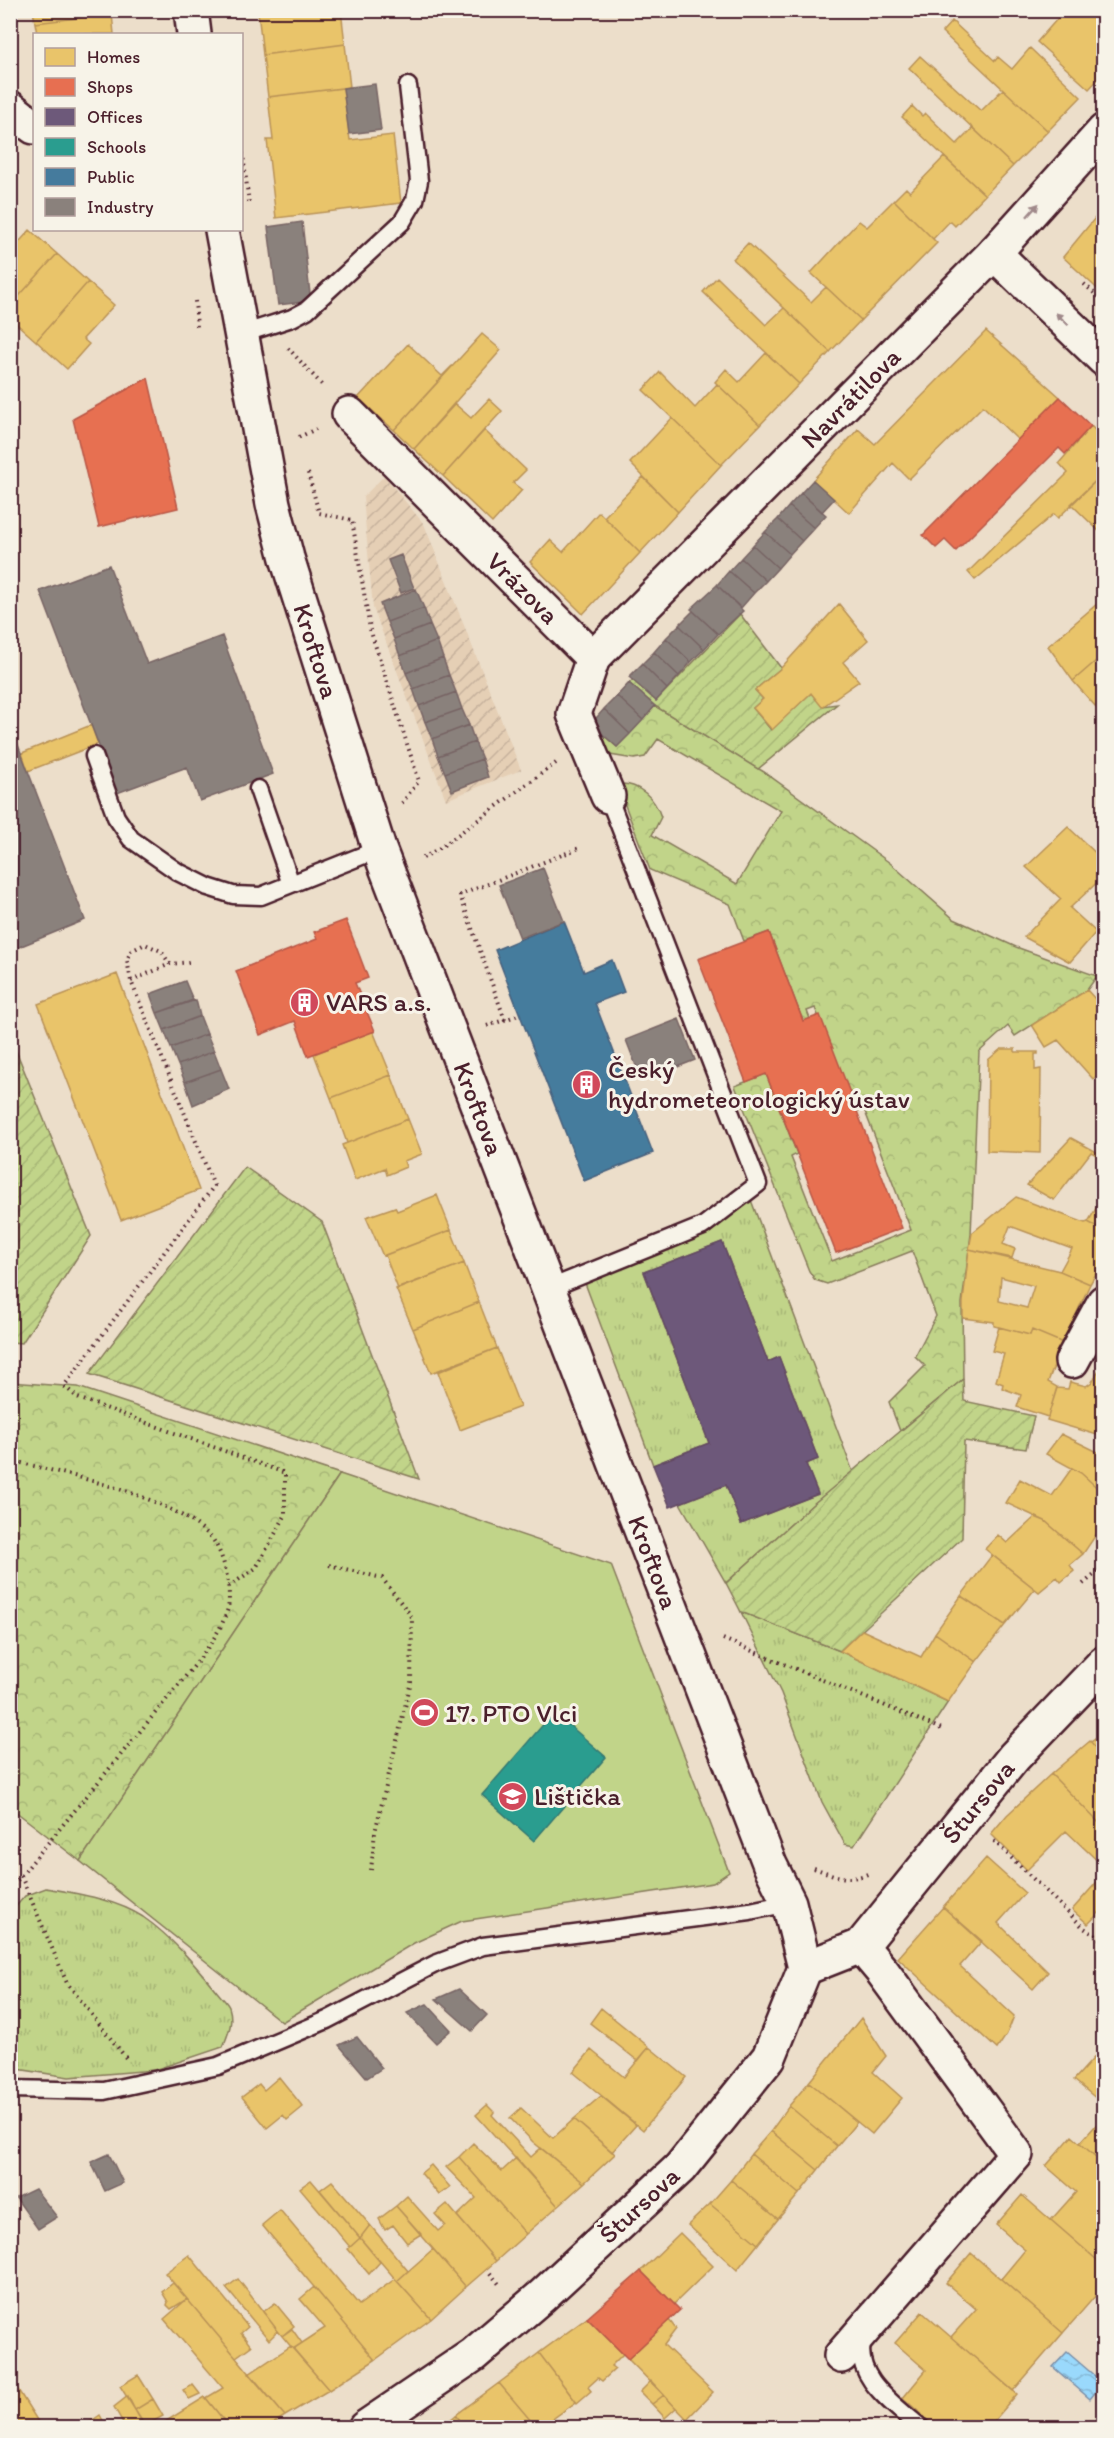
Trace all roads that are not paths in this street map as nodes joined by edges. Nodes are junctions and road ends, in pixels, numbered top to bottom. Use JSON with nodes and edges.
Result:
{"nodes":[{"id":1,"x":191,"y":10,"type":"edge"},
{"id":2,"x":194,"y":33,"type":"edge"},
{"id":3,"x":408,"y":86,"type":"dead end"},
{"id":4,"x":10,"y":108,"type":"edge"},
{"id":5,"x":33,"y":126,"type":"edge"},
{"id":6,"x":1104,"y":131,"type":"edge"},
{"id":7,"x":222,"y":231,"type":"edge"},
{"id":8,"x":994,"y":253,"type":"junction"},
{"id":9,"x":255,"y":331,"type":"junction"},
{"id":10,"x":1104,"y":359,"type":"edge"},
{"id":11,"x":349,"y":414,"type":"road end"},
{"id":12,"x":593,"y":658,"type":"junction"},
{"id":13,"x":94,"y":756,"type":"dead end"},
{"id":14,"x":258,"y":789,"type":"dead end"},
{"id":15,"x":608,"y":796,"type":"joint"},
{"id":16,"x":379,"y":849,"type":"junction"},
{"id":17,"x":291,"y":884,"type":"junction"},
{"id":18,"x":548,"y":1289,"type":"junction"},
{"id":19,"x":1104,"y":1302,"type":"edge"},
{"id":20,"x":1072,"y":1360,"type":"dead end"},
{"id":21,"x":1104,"y":1663,"type":"edge"},
{"id":22,"x":789,"y":1903,"type":"junction"},
{"id":23,"x":861,"y":1946,"type":"junction"},
{"id":24,"x":805,"y":1968,"type":"junction"},
{"id":25,"x":10,"y":2089,"type":"edge"},
{"id":26,"x":867,"y":2327,"type":"junction"},
{"id":27,"x":841,"y":2356,"type":"dead end"},
{"id":28,"x":365,"y":2427,"type":"edge"},
{"id":29,"x":921,"y":2427,"type":"edge"}],
"edges":[{"from":1,"to":2,"type":"street"},
{"from":3,"to":9,"type":"lane"},
{"from":4,"to":5,"type":"street"},
{"from":8,"to":6,"type":"street","name":"Navrátilova","one_way":true},
{"from":7,"to":9,"type":"street","name":"Kroftova"},
{"from":10,"to":8,"type":"street","one_way":true},
{"from":8,"to":12,"type":"street","name":"Navrátilova"},
{"from":9,"to":16,"type":"street","name":"Kroftova"},
{"from":11,"to":12,"type":"street","name":"Vrázova"},
{"from":12,"to":15,"type":"street"},
{"from":13,"to":17,"type":"lane"},
{"from":14,"to":17,"type":"lane"},
{"from":15,"to":18,"type":"lane"},
{"from":16,"to":17,"type":"lane"},
{"from":16,"to":18,"type":"street","name":"Kroftova"},
{"from":18,"to":22,"type":"street","name":"Kroftova"},
{"from":19,"to":20,"type":"street"},
{"from":21,"to":23,"type":"street","name":"Štursova"},
{"from":22,"to":24,"type":"street","name":"Kroftova"},
{"from":22,"to":25,"type":"lane"},
{"from":23,"to":24,"type":"street","name":"Štursova"},
{"from":23,"to":26,"type":"street"},
{"from":24,"to":28,"type":"street","name":"Štursova"},
{"from":26,"to":27,"type":"street"},
{"from":26,"to":29,"type":"lane"}]}
